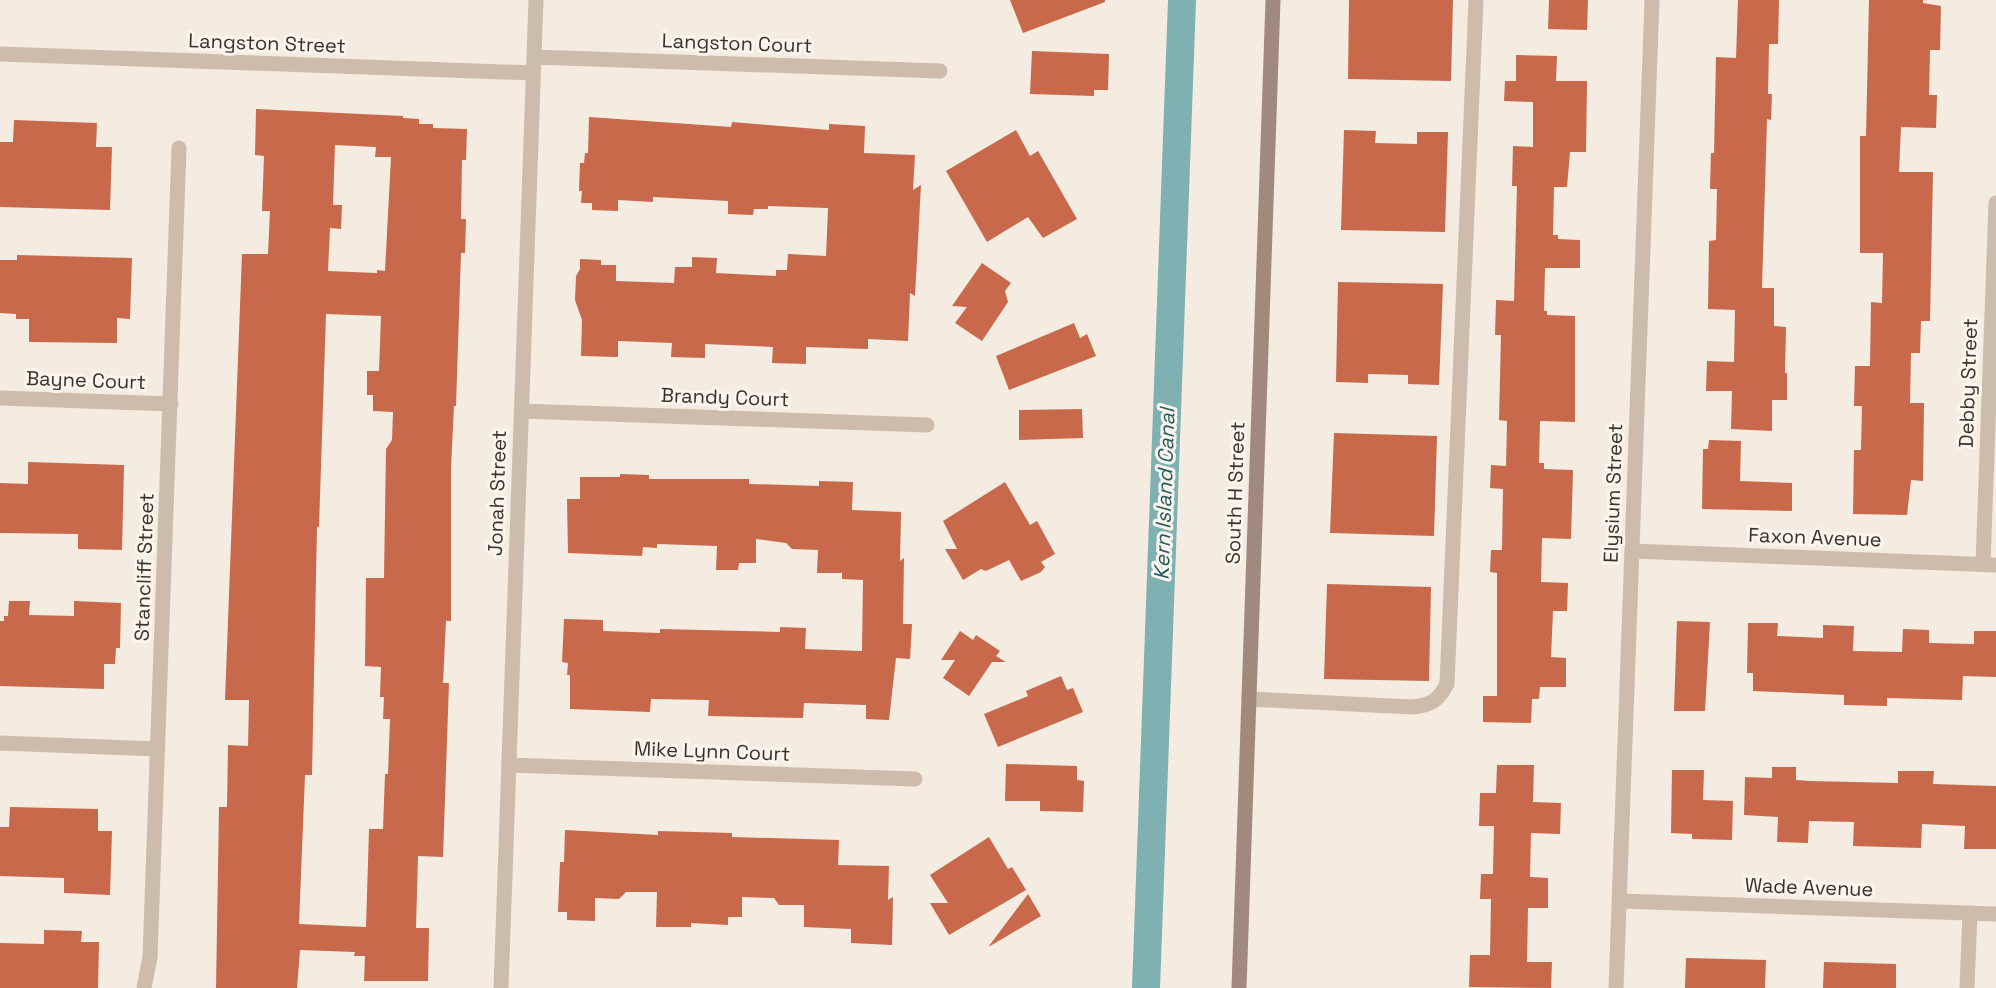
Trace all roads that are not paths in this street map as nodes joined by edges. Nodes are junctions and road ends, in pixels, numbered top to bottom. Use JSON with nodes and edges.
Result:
{"nodes":[{"id":1,"x":536,"y":0,"type":"edge"},
{"id":2,"x":1273,"y":0,"type":"edge"},
{"id":3,"x":1476,"y":0,"type":"edge"},
{"id":4,"x":1652,"y":0,"type":"edge"},
{"id":5,"x":0,"y":54,"type":"edge"},
{"id":6,"x":534,"y":57,"type":"junction"},
{"id":7,"x":940,"y":71,"type":"dead end"},
{"id":8,"x":533,"y":73,"type":"junction"},
{"id":9,"x":179,"y":148,"type":"dead end"},
{"id":10,"x":1996,"y":203,"type":"edge"},
{"id":11,"x":0,"y":398,"type":"edge"},
{"id":12,"x":171,"y":404,"type":"junction"},
{"id":13,"x":521,"y":411,"type":"junction"},
{"id":14,"x":927,"y":425,"type":"dead end"},
{"id":15,"x":1632,"y":551,"type":"junction"},
{"id":16,"x":1989,"y":564,"type":"edge"},
{"id":17,"x":1249,"y":699,"type":"junction"},
{"id":18,"x":0,"y":743,"type":"edge"},
{"id":19,"x":158,"y":749,"type":"junction"},
{"id":20,"x":508,"y":765,"type":"junction"},
{"id":21,"x":915,"y":779,"type":"dead end"},
{"id":22,"x":1620,"y":901,"type":"junction"},
{"id":23,"x":1970,"y":913,"type":"junction"},
{"id":24,"x":1996,"y":914,"type":"edge"},
{"id":25,"x":144,"y":988,"type":"edge"},
{"id":26,"x":501,"y":988,"type":"edge"},
{"id":27,"x":1239,"y":988,"type":"edge"},
{"id":28,"x":1616,"y":988,"type":"edge"},
{"id":29,"x":1968,"y":988,"type":"edge"}],
"edges":[{"from":1,"to":6,"type":"street","name":"Jonah Street"},
{"from":2,"to":17,"type":"street","name":"South H Street"},
{"from":3,"to":17,"type":"street"},
{"from":4,"to":15,"type":"street","name":"Elysium Street"},
{"from":5,"to":8,"type":"street","name":"Langston Street"},
{"from":6,"to":7,"type":"street","name":"Langston Court"},
{"from":6,"to":8,"type":"street","name":"Jonah Street"},
{"from":8,"to":13,"type":"street","name":"Jonah Street"},
{"from":9,"to":12,"type":"street","name":"Stancliff Street"},
{"from":10,"to":16,"type":"street","name":"Debby Street"},
{"from":11,"to":12,"type":"street","name":"Bayne Court"},
{"from":12,"to":19,"type":"street","name":"Stancliff Street"},
{"from":13,"to":14,"type":"street","name":"Brandy Court"},
{"from":13,"to":20,"type":"street","name":"Jonah Street"},
{"from":15,"to":16,"type":"street","name":"Faxon Avenue"},
{"from":15,"to":22,"type":"street","name":"Elysium Street"},
{"from":17,"to":27,"type":"street","name":"South H Street"},
{"from":18,"to":19,"type":"street"},
{"from":19,"to":25,"type":"street","name":"Stancliff Street"},
{"from":20,"to":21,"type":"street","name":"Mike Lynn Court"},
{"from":20,"to":26,"type":"street","name":"Jonah Street"},
{"from":22,"to":23,"type":"street","name":"Wade Avenue"},
{"from":22,"to":28,"type":"street","name":"Elysium Street"},
{"from":23,"to":24,"type":"street","name":"Wade Avenue"},
{"from":23,"to":29,"type":"street"}]}
